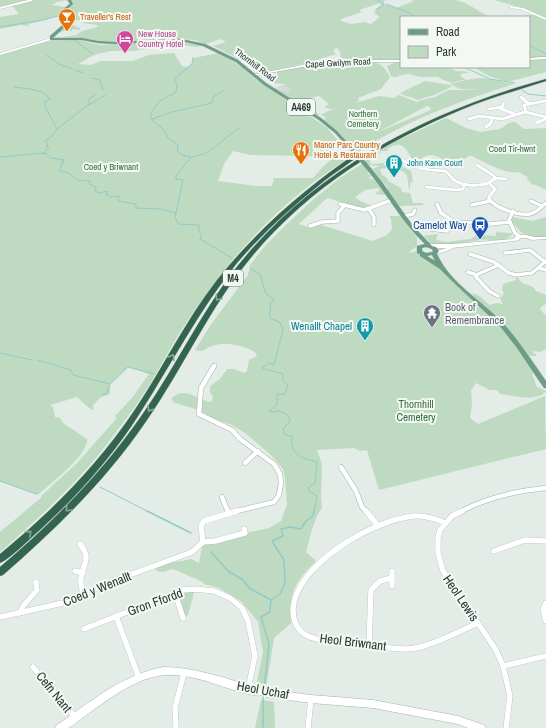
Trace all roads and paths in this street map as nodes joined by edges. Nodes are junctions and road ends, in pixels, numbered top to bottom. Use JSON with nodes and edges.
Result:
{"nodes":[{"id":1,"x":32,"y":0,"type":"edge"},
{"id":2,"x":69,"y":0,"type":"edge"},
{"id":3,"x":511,"y":6,"type":"dead end"},
{"id":4,"x":0,"y":8,"type":"edge"},
{"id":5,"x":546,"y":19,"type":"edge"},
{"id":6,"x":51,"y":39,"type":"junction"},
{"id":7,"x":0,"y":54,"type":"edge"},
{"id":8,"x":546,"y":58,"type":"edge"},
{"id":9,"x":530,"y":59,"type":"edge"},
{"id":10,"x":400,"y":60,"type":"edge"},
{"id":11,"x":253,"y":75,"type":"junction"},
{"id":12,"x":546,"y":77,"type":"edge"},
{"id":13,"x":546,"y":80,"type":"edge"},
{"id":14,"x":521,"y":98,"type":"dead end"},
{"id":15,"x":545,"y":101,"type":"dead end"},
{"id":16,"x":504,"y":103,"type":"dead end"},
{"id":17,"x":529,"y":104,"type":"junction"},
{"id":18,"x":500,"y":108,"type":"junction"},
{"id":19,"x":489,"y":109,"type":"dead end"},
{"id":20,"x":526,"y":112,"type":"junction"},
{"id":21,"x":514,"y":114,"type":"junction"},
{"id":22,"x":546,"y":118,"type":"edge"},
{"id":23,"x":469,"y":119,"type":"dead end"},
{"id":24,"x":492,"y":119,"type":"junction"},
{"id":25,"x":536,"y":122,"type":"dead end"},
{"id":26,"x":486,"y":127,"type":"dead end"},
{"id":27,"x":398,"y":157,"type":"dead end"},
{"id":28,"x":477,"y":165,"type":"dead end"},
{"id":29,"x":495,"y":178,"type":"junction"},
{"id":30,"x":506,"y":179,"type":"dead end"},
{"id":31,"x":464,"y":184,"type":"junction"},
{"id":32,"x":490,"y":184,"type":"junction"},
{"id":33,"x":426,"y":187,"type":"dead end"},
{"id":34,"x":392,"y":200,"type":"junction"},
{"id":35,"x":490,"y":201,"type":"junction"},
{"id":36,"x":531,"y":201,"type":"dead end"},
{"id":37,"x":546,"y":203,"type":"edge"},
{"id":38,"x":340,"y":204,"type":"dead end"},
{"id":39,"x":437,"y":204,"type":"dead end"},
{"id":40,"x":472,"y":205,"type":"dead end"},
{"id":41,"x":345,"y":206,"type":"junction"},
{"id":42,"x":542,"y":206,"type":"junction"},
{"id":43,"x":369,"y":209,"type":"junction"},
{"id":44,"x":415,"y":210,"type":"dead end"},
{"id":45,"x":513,"y":211,"type":"junction"},
{"id":46,"x":404,"y":216,"type":"junction"},
{"id":47,"x":510,"y":222,"type":"junction"},
{"id":48,"x":456,"y":223,"type":"junction"},
{"id":49,"x":374,"y":225,"type":"dead end"},
{"id":50,"x":425,"y":225,"type":"dead end"},
{"id":51,"x":310,"y":226,"type":"dead end"},
{"id":52,"x":447,"y":231,"type":"junction"},
{"id":53,"x":452,"y":234,"type":"dead end"},
{"id":54,"x":418,"y":235,"type":"junction"},
{"id":55,"x":519,"y":236,"type":"junction"},
{"id":56,"x":546,"y":238,"type":"edge"},
{"id":57,"x":430,"y":246,"type":"junction"},
{"id":58,"x":453,"y":246,"type":"junction"},
{"id":59,"x":419,"y":247,"type":"junction"},
{"id":60,"x":505,"y":253,"type":"dead end"},
{"id":61,"x":422,"y":254,"type":"junction"},
{"id":62,"x":435,"y":254,"type":"junction"},
{"id":63,"x":470,"y":254,"type":"dead end"},
{"id":64,"x":546,"y":262,"type":"edge"},
{"id":65,"x":499,"y":265,"type":"junction"},
{"id":66,"x":443,"y":268,"type":"junction"},
{"id":67,"x":539,"y":268,"type":"junction"},
{"id":68,"x":546,"y":270,"type":"edge"},
{"id":69,"x":468,"y":272,"type":"dead end"},
{"id":70,"x":477,"y":275,"type":"junction"},
{"id":71,"x":498,"y":296,"type":"dead end"},
{"id":72,"x":214,"y":366,"type":"dead end"},
{"id":73,"x":546,"y":386,"type":"edge"},
{"id":74,"x":258,"y":451,"type":"junction"},
{"id":75,"x":245,"y":463,"type":"dead end"},
{"id":76,"x":341,"y":467,"type":"dead end"},
{"id":77,"x":546,"y":488,"type":"edge"},
{"id":78,"x":222,"y":496,"type":"dead end"},
{"id":79,"x":229,"y":514,"type":"junction"},
{"id":80,"x":446,"y":523,"type":"junction"},
{"id":81,"x":378,"y":526,"type":"junction"},
{"id":82,"x":244,"y":529,"type":"dead end"},
{"id":83,"x":546,"y":541,"type":"edge"},
{"id":84,"x":203,"y":542,"type":"junction"},
{"id":85,"x":80,"y":544,"type":"dead end"},
{"id":86,"x":494,"y":551,"type":"dead end"},
{"id":87,"x":0,"y":559,"type":"edge"},
{"id":88,"x":75,"y":571,"type":"dead end"},
{"id":89,"x":392,"y":571,"type":"dead end"},
{"id":90,"x":0,"y":572,"type":"edge"},
{"id":91,"x":83,"y":572,"type":"junction"},
{"id":92,"x":392,"y":578,"type":"junction"},
{"id":93,"x":36,"y":582,"type":"dead end"},
{"id":94,"x":392,"y":586,"type":"dead end"},
{"id":95,"x":175,"y":593,"type":"junction"},
{"id":96,"x":83,"y":594,"type":"junction"},
{"id":97,"x":546,"y":603,"type":"edge"},
{"id":98,"x":20,"y":613,"type":"junction"},
{"id":99,"x":116,"y":616,"type":"junction"},
{"id":100,"x":0,"y":618,"type":"edge"},
{"id":101,"x":183,"y":618,"type":"dead end"},
{"id":102,"x":546,"y":621,"type":"edge"},
{"id":103,"x":478,"y":622,"type":"junction"},
{"id":104,"x":84,"y":629,"type":"dead end"},
{"id":105,"x":369,"y":645,"type":"junction"},
{"id":106,"x":546,"y":656,"type":"edge"},
{"id":107,"x":503,"y":666,"type":"junction"},
{"id":108,"x":33,"y":667,"type":"dead end"},
{"id":109,"x":184,"y":673,"type":"junction"},
{"id":110,"x":139,"y":678,"type":"junction"},
{"id":111,"x":248,"y":690,"type":"junction"},
{"id":112,"x":311,"y":699,"type":"junction"},
{"id":113,"x":75,"y":718,"type":"junction"},
{"id":114,"x":60,"y":728,"type":"edge"},
{"id":115,"x":176,"y":728,"type":"edge"},
{"id":116,"x":308,"y":728,"type":"edge"},
{"id":117,"x":481,"y":728,"type":"edge"},
{"id":118,"x":506,"y":728,"type":"edge"}],
"edges":[{"from":1,"to":4,"type":"street"},
{"from":2,"to":6,"type":"main road"},
{"from":3,"to":5,"type":"street"},
{"from":6,"to":7,"type":"street"},
{"from":6,"to":11,"type":"main road","name":"Thornhill Road","number":"A469"},
{"from":8,"to":9,"type":"street"},
{"from":10,"to":11,"type":"street","name":"Capel Gwilym Road"},
{"from":11,"to":34,"type":"main road","name":"Thornhill Road","number":"A469","bridge":true},
{"from":87,"to":12,"type":"highway","number":"M4","one_way":true},
{"from":13,"to":90,"type":"highway","number":"M4","one_way":true},
{"from":14,"to":17,"type":"street"},
{"from":15,"to":17,"type":"street"},
{"from":16,"to":18,"type":"street"},
{"from":17,"to":20,"type":"street"},
{"from":18,"to":19,"type":"street"},
{"from":18,"to":21,"type":"street"},
{"from":20,"to":21,"type":"street"},
{"from":20,"to":22,"type":"street"},
{"from":21,"to":24,"type":"street"},
{"from":22,"to":25,"type":"street"},
{"from":23,"to":24,"type":"street"},
{"from":24,"to":26,"type":"street"},
{"from":27,"to":31,"type":"street"},
{"from":28,"to":29,"type":"street"},
{"from":29,"to":30,"type":"street"},
{"from":29,"to":32,"type":"street"},
{"from":31,"to":32,"type":"street"},
{"from":31,"to":33,"type":"street"},
{"from":32,"to":35,"type":"street"},
{"from":34,"to":43,"type":"street"},
{"from":34,"to":46,"type":"main road","name":"Thornhill Road","number":"A469"},
{"from":35,"to":40,"type":"street"},
{"from":35,"to":45,"type":"street"},
{"from":36,"to":42,"type":"street"},
{"from":37,"to":42,"type":"street"},
{"from":38,"to":41,"type":"street"},
{"from":39,"to":48,"type":"street"},
{"from":41,"to":43,"type":"street"},
{"from":41,"to":51,"type":"street"},
{"from":42,"to":45,"type":"street"},
{"from":43,"to":49,"type":"street"},
{"from":44,"to":46,"type":"street"},
{"from":45,"to":47,"type":"street"},
{"from":46,"to":54,"type":"main road","name":"Thornhill Road","number":"A469"},
{"from":47,"to":48,"type":"street"},
{"from":47,"to":55,"type":"street"},
{"from":48,"to":52,"type":"street"},
{"from":50,"to":52,"type":"street"},
{"from":52,"to":53,"type":"street"},
{"from":54,"to":57,"type":"main road","name":"Thornhill Road","number":"A469"},
{"from":54,"to":59,"type":"main road"},
{"from":55,"to":56,"type":"street"},
{"from":55,"to":58,"type":"street"},
{"from":57,"to":58,"type":"street"},
{"from":57,"to":59,"type":"main road"},
{"from":57,"to":62,"type":"main road","name":"Thornhill Road"},
{"from":58,"to":62,"type":"street"},
{"from":59,"to":61,"type":"main road"},
{"from":60,"to":64,"type":"street"},
{"from":61,"to":62,"type":"main road"},
{"from":61,"to":66,"type":"main road","name":"Thornhill Road"},
{"from":62,"to":66,"type":"main road","name":"Thornhill Road"},
{"from":63,"to":65,"type":"street"},
{"from":64,"to":67,"type":"street"},
{"from":65,"to":67,"type":"street"},
{"from":65,"to":70,"type":"street"},
{"from":66,"to":73,"type":"main road","name":"Thornhill Road"},
{"from":67,"to":68,"type":"street"},
{"from":69,"to":70,"type":"street"},
{"from":70,"to":71,"type":"street"},
{"from":72,"to":74,"type":"street"},
{"from":74,"to":75,"type":"street"},
{"from":74,"to":79,"type":"street"},
{"from":76,"to":81,"type":"street"},
{"from":77,"to":80,"type":"street","name":"Heol Lewis"},
{"from":78,"to":79,"type":"street"},
{"from":79,"to":84,"type":"street"},
{"from":80,"to":81,"type":"street","name":"Heol Briwnant"},
{"from":80,"to":103,"type":"street","name":"Heol Lewis"},
{"from":81,"to":105,"type":"street","name":"Heol Briwnant"},
{"from":82,"to":84,"type":"street"},
{"from":83,"to":86,"type":"street"},
{"from":84,"to":96,"type":"street","name":"Coed y Wenallt"},
{"from":85,"to":91,"type":"street"},
{"from":88,"to":91,"type":"street"},
{"from":89,"to":92,"type":"street"},
{"from":91,"to":96,"type":"street"},
{"from":92,"to":94,"type":"street"},
{"from":92,"to":105,"type":"street"},
{"from":93,"to":98,"type":"street"},
{"from":95,"to":99,"type":"street","name":"Gron Ffordd"},
{"from":95,"to":101,"type":"street"},
{"from":95,"to":111,"type":"street","name":"Gron Ffordd"},
{"from":96,"to":98,"type":"street","name":"Coed y Wenallt"},
{"from":97,"to":102,"type":"street"},
{"from":98,"to":100,"type":"street","name":"Coed y Wenallt"},
{"from":99,"to":104,"type":"street"},
{"from":99,"to":110,"type":"street","name":"Gron Ffordd"},
{"from":103,"to":105,"type":"street","name":"Heol Briwnant"},
{"from":103,"to":107,"type":"street","name":"Heol Lewis"},
{"from":106,"to":107,"type":"street"},
{"from":107,"to":118,"type":"street","name":"Heol Lewis"},
{"from":108,"to":113,"type":"street","name":"Cefn Nant"},
{"from":109,"to":110,"type":"street","name":"Heol Uchaf"},
{"from":109,"to":111,"type":"street","name":"Heol Uchaf"},
{"from":109,"to":115,"type":"street"},
{"from":110,"to":113,"type":"street","name":"Heol Uchaf"},
{"from":111,"to":112,"type":"street","name":"Heol Uchaf"},
{"from":112,"to":116,"type":"street"},
{"from":112,"to":117,"type":"street","name":"Heol Uchaf"},
{"from":113,"to":114,"type":"street","name":"Heol Uchaf"}]}
